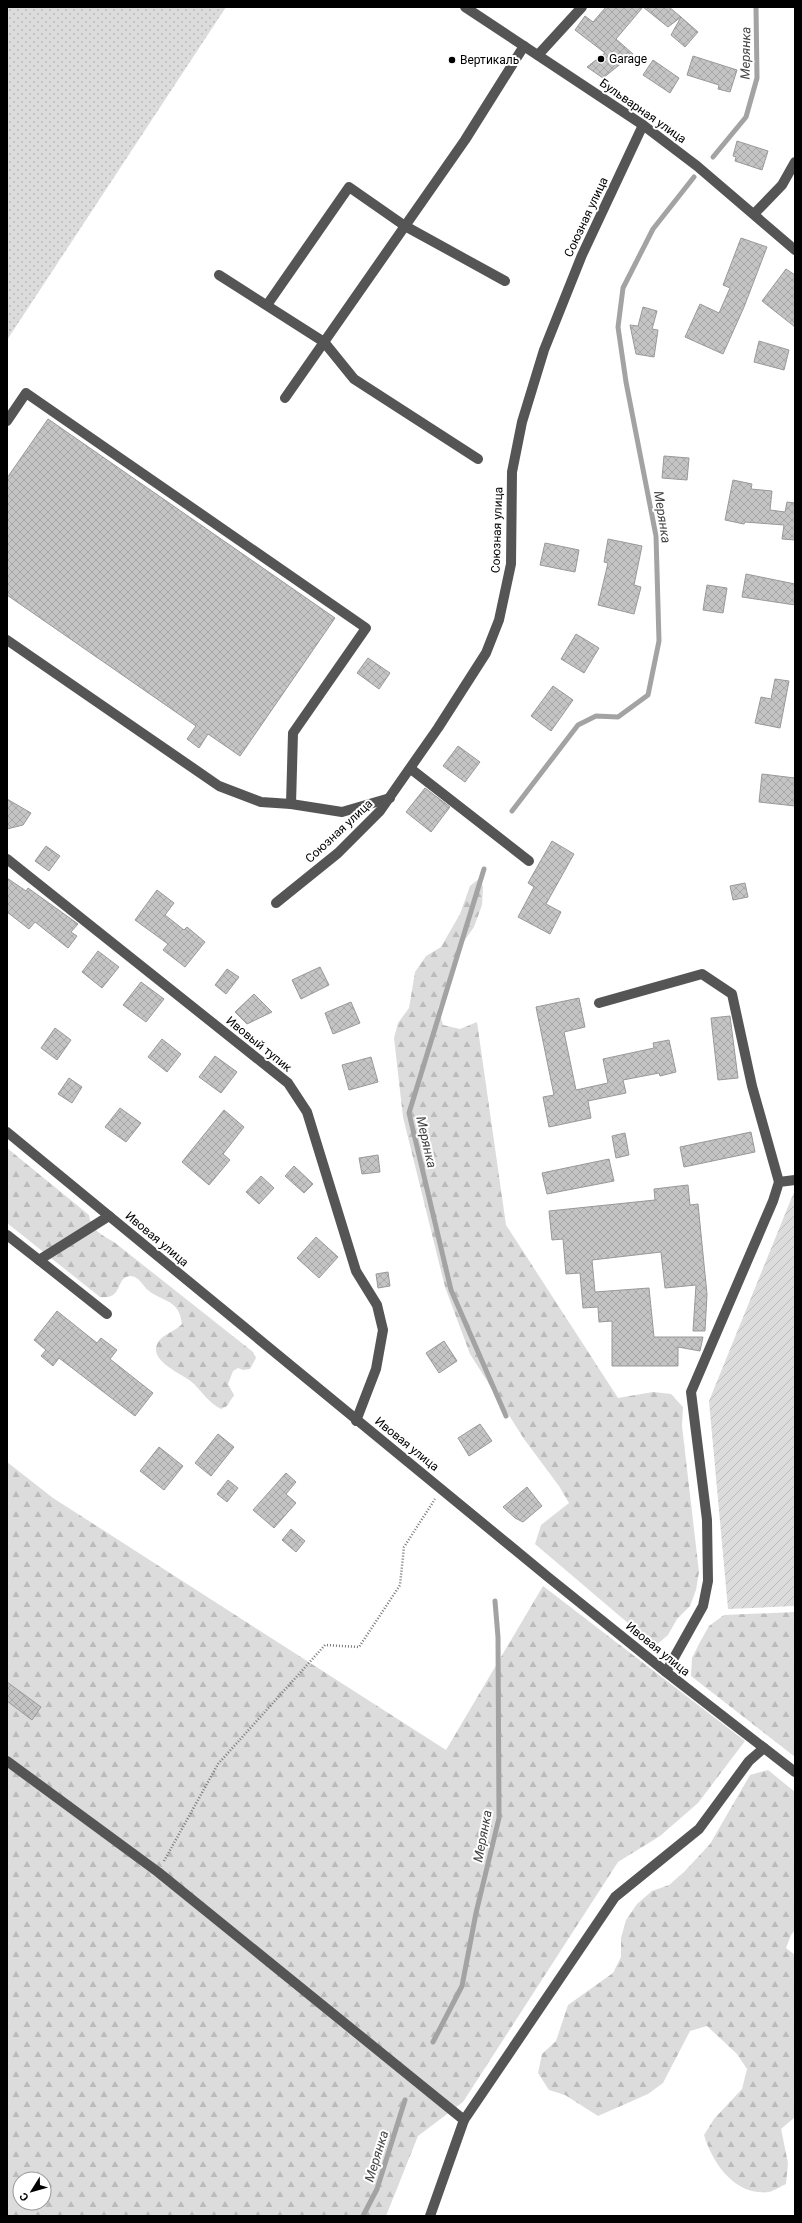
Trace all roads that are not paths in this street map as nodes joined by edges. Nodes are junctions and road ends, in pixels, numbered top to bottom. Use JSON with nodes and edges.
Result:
{"nodes":[{"id":1,"x":582,"y":7,"type":"edge"},
{"id":2,"x":469,"y":8,"type":"edge"},
{"id":3,"x":524,"y":46,"type":"junction"},
{"id":4,"x":538,"y":55,"type":"junction"},
{"id":5,"x":643,"y":125,"type":"junction"},
{"id":6,"x":795,"y":162,"type":"edge"},
{"id":7,"x":754,"y":214,"type":"junction"},
{"id":8,"x":405,"y":226,"type":"junction"},
{"id":9,"x":795,"y":250,"type":"edge"},
{"id":10,"x":219,"y":275,"type":"dead end"},
{"id":11,"x":504,"y":280,"type":"dead end"},
{"id":12,"x":267,"y":305,"type":"junction"},
{"id":13,"x":324,"y":342,"type":"junction"},
{"id":14,"x":286,"y":398,"type":"dead end"},
{"id":15,"x":7,"y":421,"type":"edge"},
{"id":16,"x":478,"y":459,"type":"dead end"},
{"id":17,"x":7,"y":640,"type":"edge"},
{"id":18,"x":411,"y":769,"type":"junction"},
{"id":19,"x":390,"y":798,"type":"junction"},
{"id":20,"x":291,"y":804,"type":"junction"},
{"id":21,"x":7,"y":859,"type":"edge"},
{"id":22,"x":530,"y":861,"type":"dead end"},
{"id":23,"x":276,"y":903,"type":"dead end"},
{"id":24,"x":599,"y":1003,"type":"dead end"},
{"id":25,"x":7,"y":1132,"type":"edge"},
{"id":26,"x":795,"y":1180,"type":"edge"},
{"id":27,"x":779,"y":1182,"type":"junction"},
{"id":28,"x":109,"y":1216,"type":"junction"},
{"id":29,"x":7,"y":1235,"type":"edge"},
{"id":30,"x":40,"y":1260,"type":"junction"},
{"id":31,"x":107,"y":1314,"type":"dead end"},
{"id":32,"x":356,"y":1421,"type":"junction"},
{"id":33,"x":666,"y":1672,"type":"junction"},
{"id":34,"x":764,"y":1748,"type":"junction"},
{"id":35,"x":7,"y":1761,"type":"edge"},
{"id":36,"x":795,"y":1772,"type":"edge"},
{"id":37,"x":464,"y":2120,"type":"junction"},
{"id":38,"x":430,"y":2216,"type":"edge"}],
"edges":[{"from":1,"to":4,"type":"street"},
{"from":2,"to":3,"type":"street","name":"Бульварная улица"},
{"from":3,"to":4,"type":"street","name":"Бульварная улица"},
{"from":3,"to":8,"type":"street"},
{"from":4,"to":5,"type":"street","name":"Бульварная улица"},
{"from":5,"to":7,"type":"street","name":"Бульварная улица"},
{"from":5,"to":18,"type":"street","name":"Союзная улица"},
{"from":6,"to":7,"type":"street"},
{"from":7,"to":9,"type":"street","name":"Бульварная улица"},
{"from":8,"to":11,"type":"street"},
{"from":8,"to":12,"type":"street"},
{"from":8,"to":13,"type":"street"},
{"from":10,"to":12,"type":"street"},
{"from":12,"to":13,"type":"street"},
{"from":13,"to":14,"type":"street"},
{"from":13,"to":16,"type":"street"},
{"from":15,"to":20,"type":"street"},
{"from":17,"to":20,"type":"street"},
{"from":18,"to":19,"type":"street","name":"Союзная улица"},
{"from":18,"to":22,"type":"street"},
{"from":19,"to":20,"type":"street"},
{"from":19,"to":23,"type":"street","name":"Союзная улица"},
{"from":21,"to":32,"type":"street","name":"Ивовый тупик"},
{"from":24,"to":27,"type":"street"},
{"from":25,"to":28,"type":"street","name":"Ивовая улица"},
{"from":26,"to":27,"type":"street"},
{"from":27,"to":33,"type":"street"},
{"from":28,"to":30,"type":"street"},
{"from":28,"to":32,"type":"street","name":"Ивовая улица"},
{"from":29,"to":30,"type":"street"},
{"from":30,"to":31,"type":"street"},
{"from":32,"to":33,"type":"street","name":"Ивовая улица"},
{"from":33,"to":34,"type":"street","name":"Ивовая улица"},
{"from":34,"to":36,"type":"street","name":"Ивовая улица"},
{"from":34,"to":37,"type":"street"},
{"from":35,"to":37,"type":"street"},
{"from":37,"to":38,"type":"street"}]}
